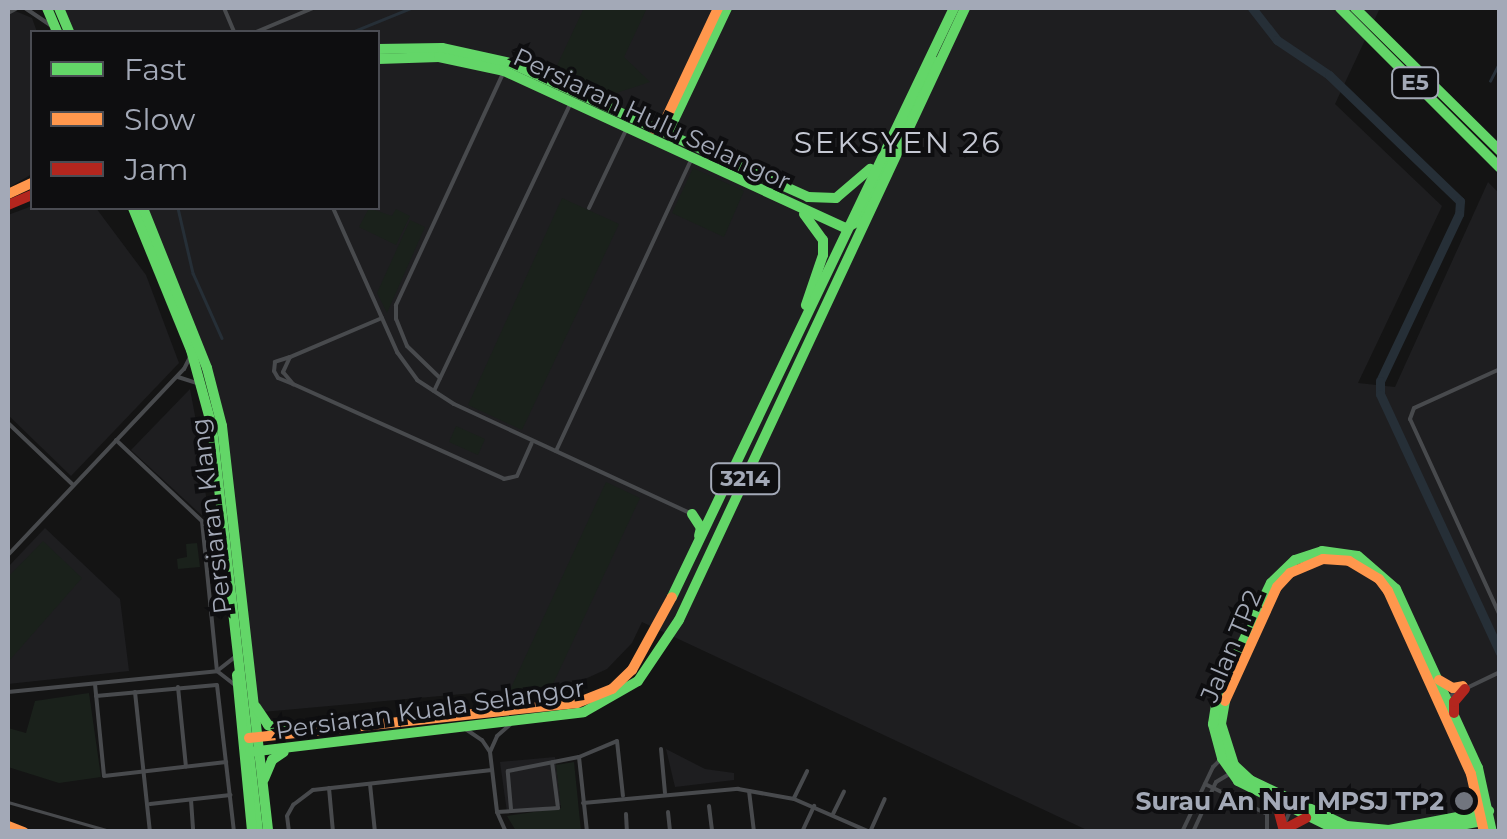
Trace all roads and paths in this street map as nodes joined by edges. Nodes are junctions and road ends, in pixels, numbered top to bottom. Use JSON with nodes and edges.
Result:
{"nodes":[{"id":1,"x":16,"y":8,"type":"edge"},
{"id":2,"x":25,"y":8,"type":"edge"},
{"id":3,"x":308,"y":8,"type":"edge"},
{"id":4,"x":718,"y":8,"type":"edge"},
{"id":5,"x":727,"y":8,"type":"edge"},
{"id":6,"x":954,"y":8,"type":"edge"},
{"id":7,"x":965,"y":8,"type":"edge"},
{"id":8,"x":1340,"y":8,"type":"edge"},
{"id":9,"x":1354,"y":8,"type":"edge"},
{"id":10,"x":8,"y":13,"type":"edge"},
{"id":11,"x":55,"y":30,"type":"edge"},
{"id":12,"x":260,"y":30,"type":"edge"},
{"id":13,"x":951,"y":36,"type":"junction"},
{"id":14,"x":380,"y":49,"type":"edge"},
{"id":15,"x":380,"y":59,"type":"edge"},
{"id":16,"x":504,"y":72,"type":"junction"},
{"id":17,"x":571,"y":102,"type":"junction"},
{"id":18,"x":627,"y":128,"type":"junction"},
{"id":19,"x":653,"y":130,"type":"junction"},
{"id":20,"x":672,"y":139,"type":"junction"},
{"id":21,"x":1495,"y":155,"type":"edge"},
{"id":22,"x":692,"y":158,"type":"junction"},
{"id":23,"x":877,"y":160,"type":"junction"},
{"id":24,"x":1500,"y":170,"type":"edge"},
{"id":25,"x":792,"y":205,"type":"junction"},
{"id":26,"x":588,"y":208,"type":"dead end"},
{"id":27,"x":131,"y":210,"type":"edge"},
{"id":28,"x":146,"y":210,"type":"edge"},
{"id":29,"x":334,"y":210,"type":"edge"},
{"id":30,"x":846,"y":228,"type":"junction"},
{"id":31,"x":382,"y":318,"type":"junction"},
{"id":32,"x":796,"y":338,"type":"junction"},
{"id":33,"x":192,"y":350,"type":"junction"},
{"id":34,"x":290,"y":357,"type":"junction"},
{"id":35,"x":1500,"y":369,"type":"edge"},
{"id":36,"x":440,"y":378,"type":"junction"},
{"id":37,"x":174,"y":379,"type":"junction"},
{"id":38,"x":293,"y":384,"type":"junction"},
{"id":39,"x":202,"y":386,"type":"junction"},
{"id":40,"x":434,"y":392,"type":"junction"},
{"id":41,"x":8,"y":423,"type":"edge"},
{"id":42,"x":116,"y":440,"type":"junction"},
{"id":43,"x":533,"y":440,"type":"junction"},
{"id":44,"x":556,"y":451,"type":"junction"},
{"id":45,"x":74,"y":484,"type":"junction"},
{"id":46,"x":718,"y":505,"type":"junction"},
{"id":47,"x":692,"y":514,"type":"junction"},
{"id":48,"x":8,"y":555,"type":"edge"},
{"id":49,"x":662,"y":612,"type":"junction"},
{"id":50,"x":1500,"y":616,"type":"edge"},
{"id":51,"x":237,"y":656,"type":"junction"},
{"id":52,"x":217,"y":671,"type":"junction"},
{"id":53,"x":1500,"y":672,"type":"edge"},
{"id":54,"x":157,"y":677,"type":"junction"},
{"id":55,"x":1438,"y":680,"type":"junction"},
{"id":56,"x":95,"y":684,"type":"junction"},
{"id":57,"x":1467,"y":686,"type":"junction"},
{"id":58,"x":178,"y":687,"type":"junction"},
{"id":59,"x":237,"y":687,"type":"junction"},
{"id":60,"x":158,"y":689,"type":"junction"},
{"id":61,"x":8,"y":692,"type":"edge"},
{"id":62,"x":135,"y":692,"type":"junction"},
{"id":63,"x":96,"y":696,"type":"junction"},
{"id":64,"x":1442,"y":698,"type":"junction"},
{"id":65,"x":254,"y":703,"type":"junction"},
{"id":66,"x":1454,"y":716,"type":"junction"},
{"id":67,"x":514,"y":721,"type":"junction"},
{"id":68,"x":464,"y":728,"type":"junction"},
{"id":69,"x":292,"y":733,"type":"junction"},
{"id":70,"x":253,"y":738,"type":"junction"},
{"id":71,"x":293,"y":748,"type":"junction"},
{"id":72,"x":661,"y":749,"type":"dead end"},
{"id":73,"x":254,"y":752,"type":"junction"},
{"id":74,"x":490,"y":752,"type":"junction"},
{"id":75,"x":578,"y":756,"type":"junction"},
{"id":76,"x":1222,"y":758,"type":"junction"},
{"id":77,"x":226,"y":762,"type":"junction"},
{"id":78,"x":552,"y":762,"type":"junction"},
{"id":79,"x":186,"y":767,"type":"junction"},
{"id":80,"x":492,"y":770,"type":"junction"},
{"id":81,"x":144,"y":771,"type":"junction"},
{"id":82,"x":807,"y":771,"type":"dead end"},
{"id":83,"x":1231,"y":773,"type":"junction"},
{"id":84,"x":370,"y":784,"type":"junction"},
{"id":85,"x":1206,"y":784,"type":"junction"},
{"id":86,"x":328,"y":788,"type":"junction"},
{"id":87,"x":1213,"y":788,"type":"junction"},
{"id":88,"x":749,"y":791,"type":"junction"},
{"id":89,"x":844,"y":791,"type":"dead end"},
{"id":90,"x":262,"y":792,"type":"junction"},
{"id":91,"x":665,"y":793,"type":"junction"},
{"id":92,"x":230,"y":796,"type":"junction"},
{"id":93,"x":1477,"y":796,"type":"junction"},
{"id":94,"x":623,"y":798,"type":"junction"},
{"id":95,"x":794,"y":799,"type":"junction"},
{"id":96,"x":885,"y":799,"type":"dead end"},
{"id":97,"x":190,"y":800,"type":"junction"},
{"id":98,"x":1272,"y":800,"type":"junction"},
{"id":99,"x":583,"y":803,"type":"junction"},
{"id":100,"x":148,"y":804,"type":"junction"},
{"id":101,"x":1294,"y":805,"type":"junction"},
{"id":102,"x":709,"y":806,"type":"dead end"},
{"id":103,"x":814,"y":806,"type":"junction"},
{"id":104,"x":511,"y":809,"type":"junction"},
{"id":105,"x":497,"y":812,"type":"junction"},
{"id":106,"x":668,"y":812,"type":"dead end"},
{"id":107,"x":626,"y":814,"type":"dead end"},
{"id":108,"x":833,"y":815,"type":"junction"},
{"id":109,"x":1317,"y":820,"type":"junction"},
{"id":110,"x":1465,"y":820,"type":"junction"},
{"id":111,"x":1485,"y":823,"type":"edge"},
{"id":112,"x":8,"y":826,"type":"edge"},
{"id":113,"x":1283,"y":830,"type":"edge"},
{"id":114,"x":1386,"y":831,"type":"edge"},
{"id":115,"x":24,"y":832,"type":"edge"},
{"id":116,"x":150,"y":832,"type":"edge"},
{"id":117,"x":193,"y":832,"type":"edge"},
{"id":118,"x":234,"y":832,"type":"edge"},
{"id":119,"x":255,"y":832,"type":"edge"},
{"id":120,"x":268,"y":832,"type":"edge"},
{"id":121,"x":289,"y":832,"type":"edge"},
{"id":122,"x":333,"y":832,"type":"edge"},
{"id":123,"x":376,"y":832,"type":"edge"},
{"id":124,"x":506,"y":832,"type":"edge"},
{"id":125,"x":587,"y":832,"type":"edge"},
{"id":126,"x":627,"y":832,"type":"edge"},
{"id":127,"x":670,"y":832,"type":"edge"},
{"id":128,"x":712,"y":832,"type":"edge"},
{"id":129,"x":754,"y":832,"type":"edge"},
{"id":130,"x":802,"y":832,"type":"edge"},
{"id":131,"x":870,"y":832,"type":"edge"},
{"id":132,"x":1182,"y":832,"type":"edge"},
{"id":133,"x":1193,"y":832,"type":"edge"},
{"id":134,"x":1268,"y":832,"type":"edge"},
{"id":135,"x":1340,"y":832,"type":"edge"},
{"id":136,"x":1424,"y":832,"type":"edge"}],
"edges":[{"from":1,"to":10,"type":"street"},
{"from":2,"to":11,"type":"street"},
{"from":3,"to":12,"type":"street"},
{"from":4,"to":19,"type":"main road"},
{"from":5,"to":20,"type":"main road"},
{"from":6,"to":23,"type":"main road","name":"Persiaran Kuala Selangor","number":"3214"},
{"from":7,"to":13,"type":"main road","name":"Persiaran Kuala Selangor","number":"3214"},
{"from":8,"to":21,"type":"main road","number":"E5"},
{"from":9,"to":21,"type":"main road","number":"E5"},
{"from":13,"to":30,"type":"main road"},
{"from":13,"to":67,"type":"main road","name":"Persiaran Kuala Selangor","number":"3214"},
{"from":14,"to":19,"type":"main road","name":"Persiaran Hulu Selangor"},
{"from":15,"to":16,"type":"main road","name":"Persiaran Hulu Selangor"},
{"from":16,"to":17,"type":"main road","name":"Persiaran Hulu Selangor"},
{"from":16,"to":36,"type":"street"},
{"from":17,"to":18,"type":"main road","name":"Persiaran Hulu Selangor"},
{"from":17,"to":36,"type":"street"},
{"from":18,"to":22,"type":"main road","name":"Persiaran Hulu Selangor"},
{"from":18,"to":26,"type":"street"},
{"from":19,"to":20,"type":"main road","name":"Persiaran Hulu Selangor"},
{"from":20,"to":23,"type":"main road","name":"Persiaran Hulu Selangor"},
{"from":21,"to":24,"type":"main road","number":"E5"},
{"from":22,"to":25,"type":"main road","name":"Persiaran Hulu Selangor"},
{"from":22,"to":44,"type":"street"},
{"from":23,"to":30,"type":"main road","name":"Persiaran Kuala Selangor","number":"3214"},
{"from":25,"to":30,"type":"main road","name":"Persiaran Hulu Selangor"},
{"from":25,"to":32,"type":"main road"},
{"from":27,"to":33,"type":"main road","name":"Persiaran Klang"},
{"from":28,"to":65,"type":"main road","name":"Persiaran Klang"},
{"from":29,"to":31,"type":"street"},
{"from":30,"to":32,"type":"main road","name":"Persiaran Kuala Selangor","number":"3214"},
{"from":31,"to":34,"type":"street"},
{"from":31,"to":40,"type":"street"},
{"from":32,"to":46,"type":"main road","name":"Persiaran Kuala Selangor","number":"3214"},
{"from":33,"to":37,"type":"street"},
{"from":33,"to":39,"type":"main road","name":"Persiaran Klang"},
{"from":34,"to":38,"type":"street"},
{"from":34,"to":38,"type":"street"},
{"from":35,"to":50,"type":"street"},
{"from":36,"to":40,"type":"street"},
{"from":37,"to":39,"type":"street"},
{"from":37,"to":42,"type":"street"},
{"from":38,"to":43,"type":"street"},
{"from":39,"to":51,"type":"main road","name":"Persiaran Klang"},
{"from":40,"to":43,"type":"street"},
{"from":41,"to":45,"type":"street"},
{"from":42,"to":45,"type":"street"},
{"from":42,"to":52,"type":"street"},
{"from":43,"to":44,"type":"street"},
{"from":44,"to":47,"type":"street"},
{"from":45,"to":48,"type":"street"},
{"from":46,"to":47,"type":"main road"},
{"from":46,"to":49,"type":"main road","name":"Persiaran Kuala Selangor","number":"3214"},
{"from":47,"to":49,"type":"main road"},
{"from":49,"to":69,"type":"main road","name":"Persiaran Kuala Selangor","number":"3214"},
{"from":51,"to":52,"type":"street"},
{"from":51,"to":59,"type":"main road","name":"Persiaran Klang"},
{"from":51,"to":70,"type":"main road","name":"Persiaran Klang"},
{"from":52,"to":54,"type":"street"},
{"from":52,"to":59,"type":"street"},
{"from":53,"to":57,"type":"street"},
{"from":54,"to":56,"type":"street"},
{"from":54,"to":60,"type":"street"},
{"from":55,"to":57,"type":"main road"},
{"from":55,"to":64,"type":"main road","name":"Jalan TP2"},
{"from":55,"to":76,"type":"main road","name":"Jalan TP2"},
{"from":56,"to":61,"type":"street"},
{"from":56,"to":63,"type":"street"},
{"from":57,"to":64,"type":"street"},
{"from":57,"to":66,"type":"main road"},
{"from":58,"to":60,"type":"street"},
{"from":58,"to":77,"type":"street"},
{"from":58,"to":79,"type":"street"},
{"from":59,"to":119,"type":"main road","name":"Persiaran Klang"},
{"from":60,"to":62,"type":"street"},
{"from":62,"to":63,"type":"street"},
{"from":62,"to":81,"type":"street"},
{"from":63,"to":81,"type":"street"},
{"from":64,"to":66,"type":"main road","name":"Jalan TP2"},
{"from":64,"to":93,"type":"main road","name":"Jalan TP2"},
{"from":64,"to":101,"type":"main road","name":"Jalan TP2"},
{"from":65,"to":69,"type":"main road"},
{"from":65,"to":70,"type":"main road","name":"Persiaran Klang"},
{"from":66,"to":111,"type":"main road","name":"Jalan TP2"},
{"from":67,"to":68,"type":"main road","name":"Persiaran Kuala Selangor","number":"3214"},
{"from":67,"to":74,"type":"street"},
{"from":68,"to":71,"type":"main road","name":"Persiaran Kuala Selangor","number":"3214"},
{"from":68,"to":74,"type":"street"},
{"from":69,"to":70,"type":"main road","name":"Persiaran Kuala Selangor","number":"3214"},
{"from":70,"to":73,"type":"main road","name":"Persiaran Klang"},
{"from":71,"to":73,"type":"main road","name":"Persiaran Kuala Selangor","number":"3214"},
{"from":71,"to":90,"type":"main road"},
{"from":72,"to":91,"type":"street"},
{"from":73,"to":90,"type":"main road","name":"Persiaran Klang"},
{"from":73,"to":119,"type":"main road"},
{"from":74,"to":80,"type":"street"},
{"from":75,"to":78,"type":"street"},
{"from":75,"to":94,"type":"street"},
{"from":75,"to":99,"type":"street"},
{"from":76,"to":83,"type":"main road","name":"Jalan TP2"},
{"from":76,"to":85,"type":"street"},
{"from":77,"to":79,"type":"street"},
{"from":77,"to":92,"type":"street"},
{"from":78,"to":104,"type":"street"},
{"from":78,"to":104,"type":"street"},
{"from":79,"to":81,"type":"street"},
{"from":80,"to":84,"type":"street"},
{"from":80,"to":105,"type":"street"},
{"from":81,"to":100,"type":"street"},
{"from":82,"to":95,"type":"street"},
{"from":83,"to":87,"type":"street"},
{"from":83,"to":98,"type":"main road","name":"Jalan TP2"},
{"from":84,"to":86,"type":"street"},
{"from":84,"to":123,"type":"street"},
{"from":85,"to":87,"type":"street"},
{"from":85,"to":132,"type":"street"},
{"from":86,"to":121,"type":"street"},
{"from":86,"to":122,"type":"street"},
{"from":87,"to":133,"type":"street"},
{"from":87,"to":134,"type":"street"},
{"from":88,"to":91,"type":"street"},
{"from":88,"to":95,"type":"street"},
{"from":88,"to":129,"type":"street"},
{"from":89,"to":108,"type":"street"},
{"from":90,"to":120,"type":"main road","name":"Persiaran Klang"},
{"from":91,"to":94,"type":"street"},
{"from":92,"to":97,"type":"street"},
{"from":92,"to":118,"type":"street"},
{"from":93,"to":110,"type":"main road"},
{"from":93,"to":111,"type":"main road","name":"Jalan TP2"},
{"from":94,"to":99,"type":"street"},
{"from":95,"to":103,"type":"street"},
{"from":96,"to":131,"type":"street"},
{"from":97,"to":100,"type":"street"},
{"from":97,"to":117,"type":"street"},
{"from":98,"to":101,"type":"main road","name":"Jalan TP2"},
{"from":98,"to":113,"type":"main road"},
{"from":99,"to":125,"type":"street"},
{"from":100,"to":116,"type":"street"},
{"from":101,"to":109,"type":"main road","name":"Jalan TP2"},
{"from":101,"to":113,"type":"street"},
{"from":101,"to":114,"type":"main road","name":"Jalan TP2"},
{"from":102,"to":128,"type":"street"},
{"from":103,"to":108,"type":"street"},
{"from":103,"to":130,"type":"street"},
{"from":104,"to":105,"type":"street"},
{"from":105,"to":124,"type":"street"},
{"from":106,"to":127,"type":"street"},
{"from":107,"to":126,"type":"street"},
{"from":108,"to":131,"type":"street"},
{"from":109,"to":113,"type":"main road"},
{"from":109,"to":135,"type":"main road","name":"Jalan TP2"},
{"from":110,"to":111,"type":"main road","name":"Jalan TP2"},
{"from":110,"to":114,"type":"main road","name":"Jalan TP2"},
{"from":110,"to":136,"type":"main road","name":"Jalan TP2"},
{"from":112,"to":115,"type":"main road"}]}
